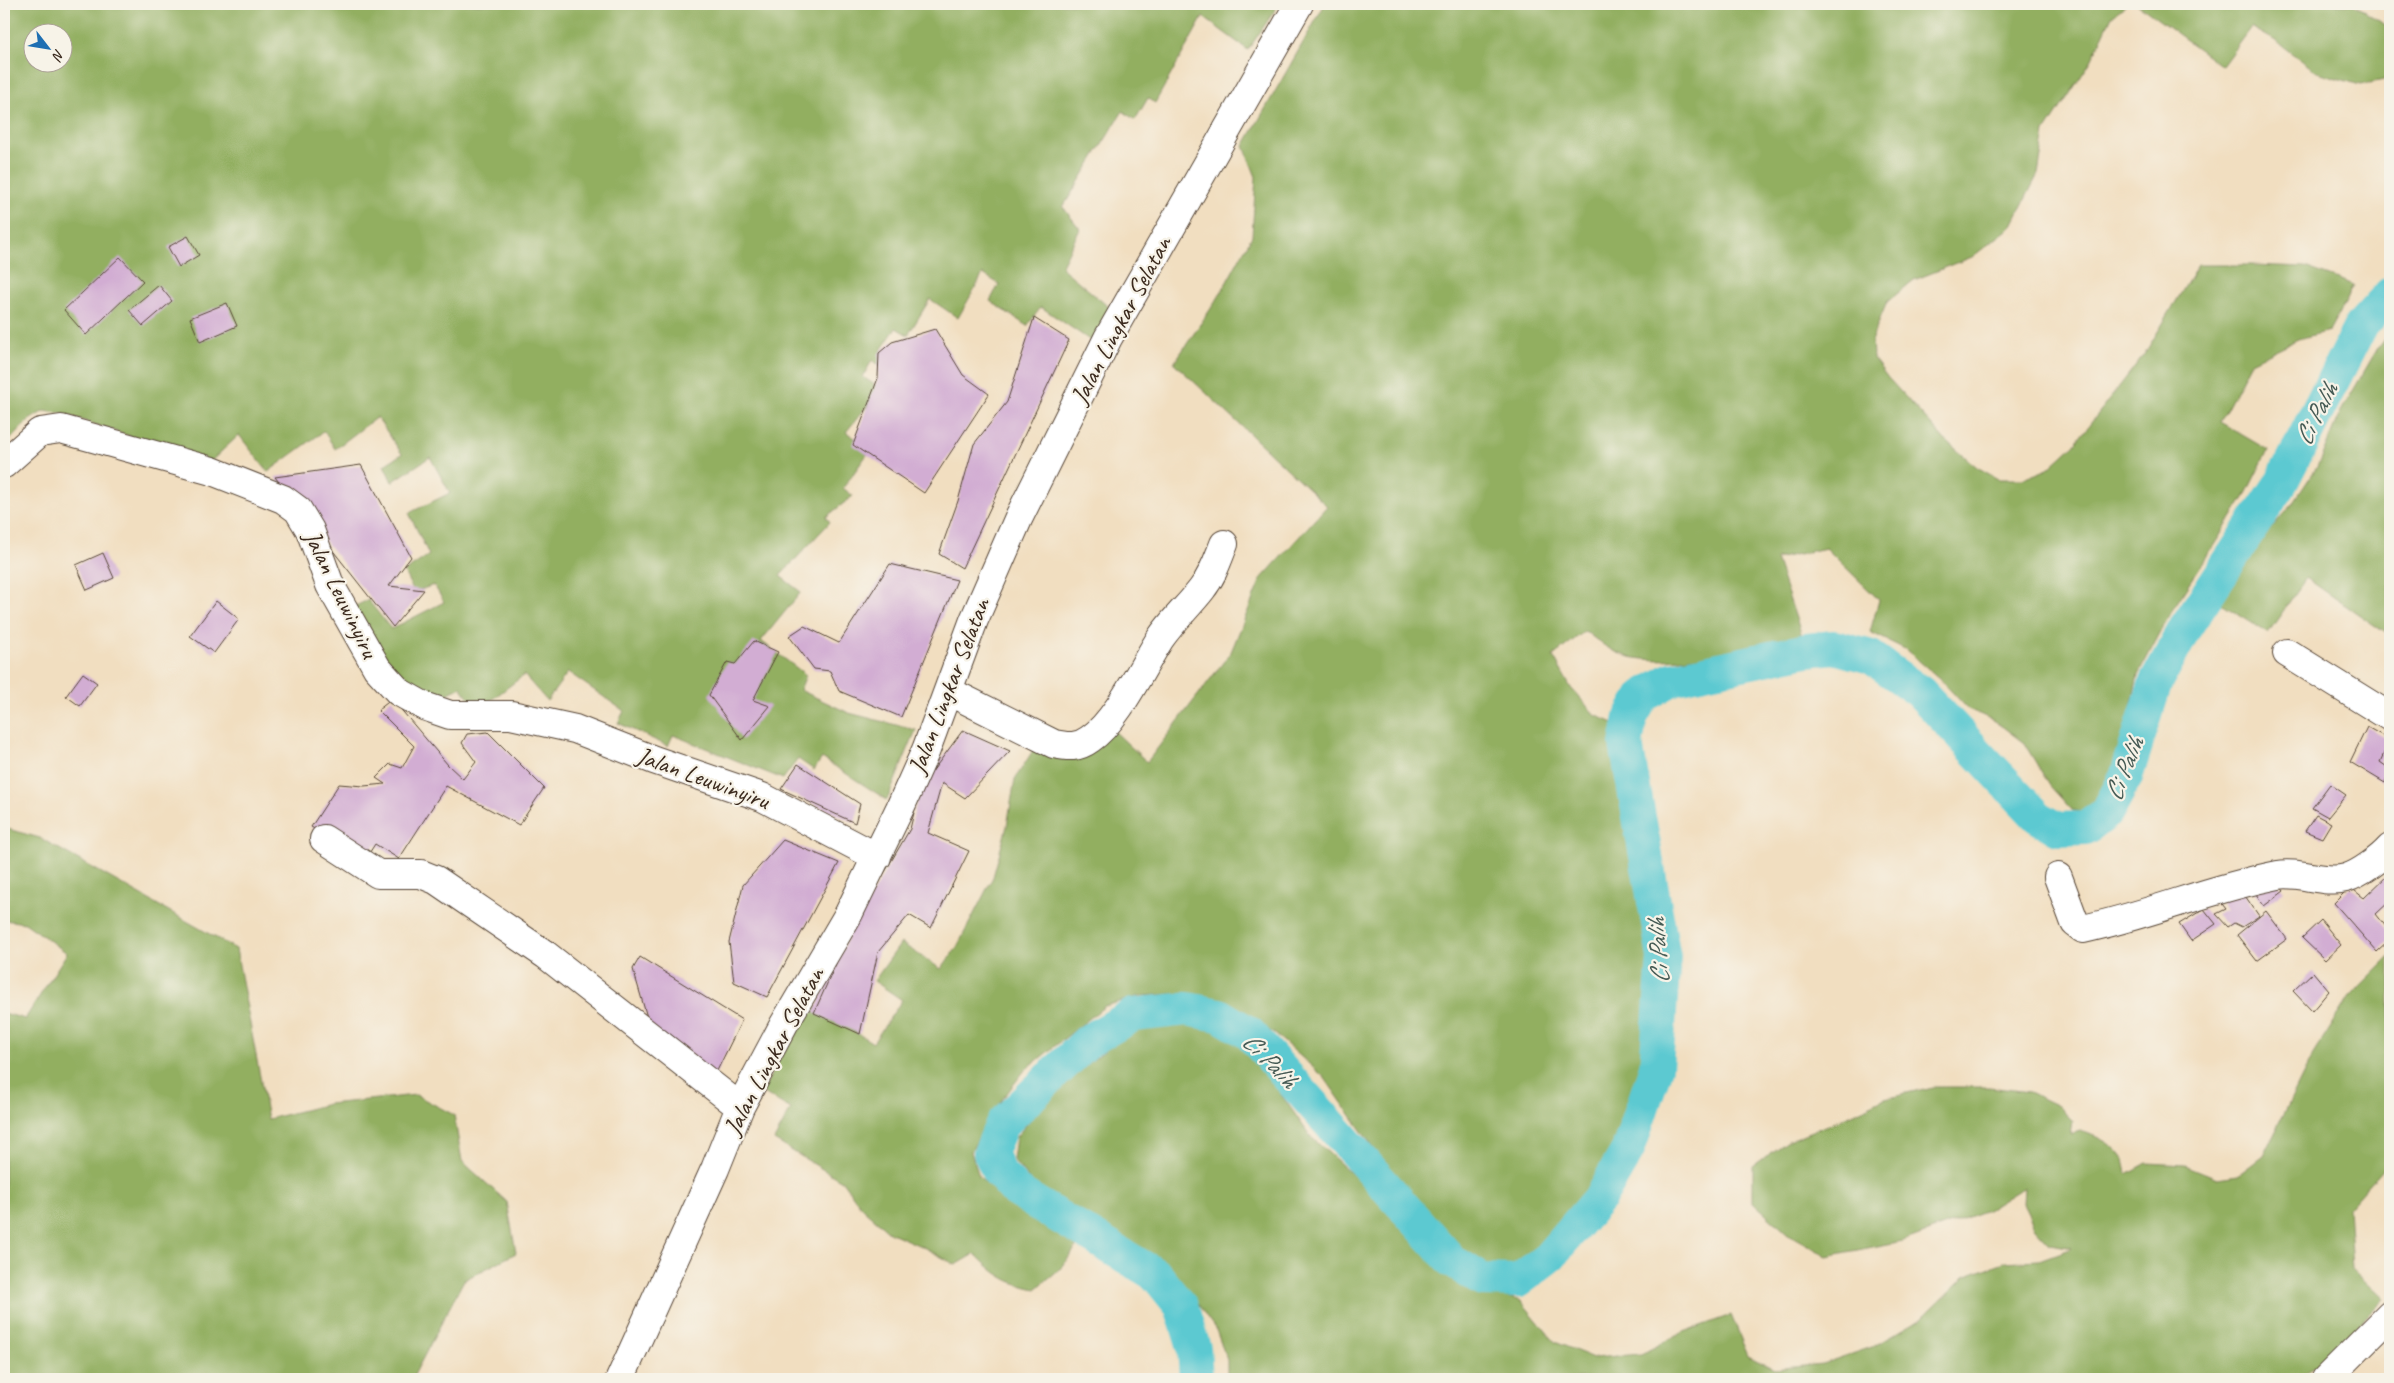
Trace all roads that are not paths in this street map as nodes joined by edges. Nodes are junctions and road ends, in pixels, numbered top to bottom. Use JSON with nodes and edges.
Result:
{"nodes":[{"id":1,"x":1299,"y":4,"type":"edge"},
{"id":2,"x":4,"y":464,"type":"edge"},
{"id":3,"x":1224,"y":544,"type":"dead end"},
{"id":4,"x":2287,"y":653,"type":"dead end"},
{"id":5,"x":948,"y":691,"type":"junction"},
{"id":6,"x":2390,"y":717,"type":"edge"},
{"id":7,"x":324,"y":839,"type":"dead end"},
{"id":8,"x":2390,"y":848,"type":"edge"},
{"id":9,"x":877,"y":856,"type":"junction"},
{"id":10,"x":2058,"y":877,"type":"dead end"},
{"id":11,"x":740,"y":1107,"type":"junction"},
{"id":12,"x":2388,"y":1319,"type":"edge"},
{"id":13,"x":620,"y":1379,"type":"edge"},
{"id":14,"x":2326,"y":1379,"type":"edge"}],
"edges":[{"from":1,"to":5,"type":"street","name":"Jalan Lingkar Selatan"},
{"from":2,"to":9,"type":"street","name":"Jalan Leuwinyiru"},
{"from":3,"to":5,"type":"street"},
{"from":4,"to":6,"type":"street"},
{"from":5,"to":9,"type":"street","name":"Jalan Lingkar Selatan"},
{"from":7,"to":11,"type":"street"},
{"from":8,"to":10,"type":"street"},
{"from":9,"to":11,"type":"street","name":"Jalan Lingkar Selatan"},
{"from":11,"to":13,"type":"street","name":"Jalan Lingkar Selatan"},
{"from":12,"to":14,"type":"street"}]}
